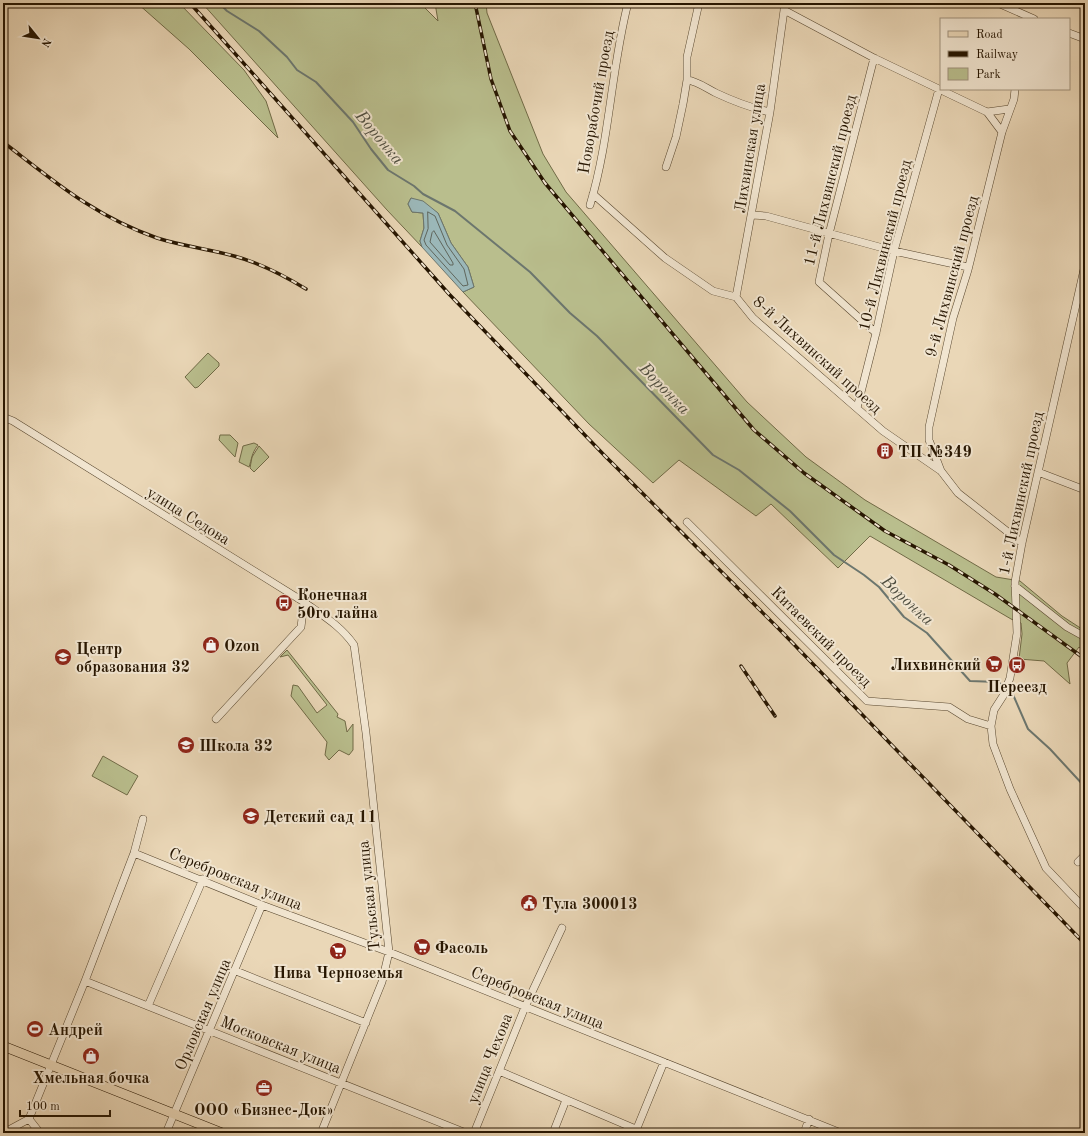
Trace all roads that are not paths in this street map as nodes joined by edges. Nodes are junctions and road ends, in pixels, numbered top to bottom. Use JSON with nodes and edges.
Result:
{"nodes":[{"id":1,"x":628,"y":3,"type":"edge"},
{"id":2,"x":699,"y":3,"type":"edge"},
{"id":3,"x":998,"y":3,"type":"edge"},
{"id":4,"x":784,"y":8,"type":"edge"},
{"id":5,"x":1032,"y":18,"type":"edge"},
{"id":6,"x":1070,"y":33,"type":"edge"},
{"id":7,"x":1085,"y":39,"type":"edge"},
{"id":8,"x":874,"y":58,"type":"junction"},
{"id":9,"x":687,"y":80,"type":"junction"},
{"id":10,"x":939,"y":89,"type":"joint"},
{"id":11,"x":941,"y":90,"type":"edge"},
{"id":12,"x":1015,"y":90,"type":"edge"},
{"id":13,"x":1009,"y":108,"type":"junction"},
{"id":14,"x":770,"y":112,"type":"junction"},
{"id":15,"x":987,"y":112,"type":"junction"},
{"id":16,"x":1002,"y":132,"type":"junction"},
{"id":17,"x":666,"y":167,"type":"dead end"},
{"id":18,"x":593,"y":194,"type":"junction"},
{"id":19,"x":590,"y":205,"type":"dead end"},
{"id":20,"x":752,"y":215,"type":"junction"},
{"id":21,"x":829,"y":234,"type":"junction"},
{"id":22,"x":894,"y":251,"type":"junction"},
{"id":23,"x":1085,"y":265,"type":"edge"},
{"id":24,"x":968,"y":267,"type":"junction"},
{"id":25,"x":736,"y":297,"type":"junction"},
{"id":26,"x":876,"y":333,"type":"junction"},
{"id":27,"x":857,"y":408,"type":"junction"},
{"id":28,"x":3,"y":418,"type":"edge"},
{"id":29,"x":941,"y":471,"type":"junction"},
{"id":30,"x":1038,"y":472,"type":"junction"},
{"id":31,"x":1085,"y":490,"type":"edge"},
{"id":32,"x":687,"y":522,"type":"dead end"},
{"id":33,"x":1022,"y":543,"type":"junction"},
{"id":34,"x":1015,"y":586,"type":"junction"},
{"id":35,"x":304,"y":602,"type":"junction"},
{"id":36,"x":1085,"y":637,"type":"edge"},
{"id":37,"x":354,"y":645,"type":"joint"},
{"id":38,"x":216,"y":719,"type":"dead end"},
{"id":39,"x":991,"y":726,"type":"junction"},
{"id":40,"x":143,"y":819,"type":"dead end"},
{"id":41,"x":134,"y":853,"type":"junction"},
{"id":42,"x":1085,"y":855,"type":"edge"},
{"id":43,"x":1078,"y":862,"type":"dead end"},
{"id":44,"x":203,"y":879,"type":"junction"},
{"id":45,"x":262,"y":905,"type":"junction"},
{"id":46,"x":1085,"y":909,"type":"edge"},
{"id":47,"x":562,"y":928,"type":"dead end"},
{"id":48,"x":389,"y":952,"type":"junction"},
{"id":49,"x":236,"y":971,"type":"junction"},
{"id":50,"x":85,"y":981,"type":"junction"},
{"id":51,"x":148,"y":1006,"type":"junction"},
{"id":52,"x":525,"y":1007,"type":"junction"},
{"id":53,"x":366,"y":1023,"type":"junction"},
{"id":54,"x":211,"y":1031,"type":"junction"},
{"id":55,"x":3,"y":1046,"type":"edge"},
{"id":56,"x":664,"y":1062,"type":"junction"},
{"id":57,"x":51,"y":1066,"type":"junction"},
{"id":58,"x":499,"y":1071,"type":"junction"},
{"id":59,"x":342,"y":1084,"type":"junction"},
{"id":60,"x":566,"y":1100,"type":"junction"},
{"id":61,"x":174,"y":1114,"type":"junction"},
{"id":62,"x":29,"y":1119,"type":"junction"},
{"id":63,"x":809,"y":1119,"type":"junction"},
{"id":64,"x":636,"y":1131,"type":"edge"},
{"id":65,"x":3,"y":1133,"type":"edge"},
{"id":66,"x":40,"y":1133,"type":"edge"},
{"id":67,"x":166,"y":1133,"type":"edge"},
{"id":68,"x":222,"y":1133,"type":"edge"},
{"id":69,"x":321,"y":1133,"type":"edge"},
{"id":70,"x":466,"y":1133,"type":"edge"},
{"id":71,"x":474,"y":1133,"type":"edge"},
{"id":72,"x":553,"y":1133,"type":"edge"},
{"id":73,"x":644,"y":1133,"type":"edge"},
{"id":74,"x":804,"y":1133,"type":"edge"},
{"id":75,"x":841,"y":1133,"type":"edge"}],
"edges":[{"from":1,"to":18,"type":"street","name":"Новорабочий проезд"},
{"from":2,"to":9,"type":"street"},
{"from":3,"to":5,"type":"street"},
{"from":4,"to":8,"type":"street"},
{"from":4,"to":14,"type":"street","name":"Лихвинская улица"},
{"from":6,"to":7,"type":"street"},
{"from":8,"to":10,"type":"street"},
{"from":8,"to":21,"type":"street","name":"11-й Лихвинский проезд"},
{"from":9,"to":14,"type":"street"},
{"from":9,"to":17,"type":"street"},
{"from":10,"to":22,"type":"street","name":"10-й Лихвинский проезд"},
{"from":11,"to":15,"type":"street"},
{"from":12,"to":13,"type":"street","name":"9-й Лихвинский проезд"},
{"from":13,"to":15,"type":"street"},
{"from":13,"to":16,"type":"street","name":"9-й Лихвинский проезд"},
{"from":14,"to":20,"type":"street","name":"Лихвинская улица"},
{"from":15,"to":16,"type":"street"},
{"from":16,"to":24,"type":"street","name":"9-й Лихвинский проезд"},
{"from":18,"to":19,"type":"street","name":"Новорабочий проезд"},
{"from":18,"to":25,"type":"street","name":"8-й Лихвинский проезд"},
{"from":20,"to":21,"type":"street"},
{"from":20,"to":25,"type":"street","name":"Лихвинская улица"},
{"from":21,"to":22,"type":"street"},
{"from":21,"to":26,"type":"street","name":"11-й Лихвинский проезд"},
{"from":22,"to":24,"type":"street"},
{"from":22,"to":26,"type":"street","name":"10-й Лихвинский проезд"},
{"from":23,"to":30,"type":"street","name":"1-й Лихвинский проезд"},
{"from":24,"to":29,"type":"street","name":"9-й Лихвинский проезд"},
{"from":25,"to":27,"type":"street","name":"8-й Лихвинский проезд"},
{"from":26,"to":27,"type":"street","name":"10-й Лихвинский проезд"},
{"from":27,"to":29,"type":"street","name":"8-й Лихвинский проезд"},
{"from":28,"to":35,"type":"street","name":"улица Седова"},
{"from":29,"to":33,"type":"street","name":"8-й Лихвинский проезд"},
{"from":30,"to":31,"type":"street"},
{"from":30,"to":33,"type":"street","name":"1-й Лихвинский проезд"},
{"from":32,"to":39,"type":"street","name":"Китаевский проезд"},
{"from":33,"to":34,"type":"street","name":"1-й Лихвинский проезд"},
{"from":34,"to":36,"type":"street"},
{"from":34,"to":39,"type":"street","name":"1-й Лихвинский проезд"},
{"from":35,"to":37,"type":"street","name":"улица Седова"},
{"from":35,"to":38,"type":"street"},
{"from":37,"to":48,"type":"street","name":"Тульская улица"},
{"from":39,"to":46,"type":"street"},
{"from":40,"to":41,"type":"street"},
{"from":41,"to":44,"type":"street","name":"Серебровская улица"},
{"from":41,"to":50,"type":"street"},
{"from":42,"to":43,"type":"street"},
{"from":44,"to":45,"type":"street","name":"Серебровская улица"},
{"from":44,"to":51,"type":"street"},
{"from":45,"to":48,"type":"street","name":"Серебровская улица"},
{"from":45,"to":49,"type":"street","name":"Орловская улица"},
{"from":47,"to":52,"type":"street","name":"улица Чехова"},
{"from":48,"to":52,"type":"street","name":"Серебровская улица"},
{"from":48,"to":53,"type":"street","name":"Тульская улица"},
{"from":49,"to":53,"type":"street"},
{"from":49,"to":54,"type":"street","name":"Орловская улица"},
{"from":50,"to":51,"type":"street","name":"Московская улица"},
{"from":50,"to":57,"type":"street"},
{"from":51,"to":54,"type":"street","name":"Московская улица"},
{"from":52,"to":56,"type":"street","name":"Серебровская улица"},
{"from":52,"to":58,"type":"street","name":"улица Чехова"},
{"from":53,"to":59,"type":"street","name":"Тульская улица"},
{"from":54,"to":59,"type":"street","name":"Московская улица"},
{"from":54,"to":61,"type":"street","name":"Орловская улица"},
{"from":55,"to":57,"type":"main road"},
{"from":56,"to":63,"type":"street","name":"Серебровская улица"},
{"from":56,"to":64,"type":"street"},
{"from":57,"to":61,"type":"main road"},
{"from":57,"to":62,"type":"street"},
{"from":58,"to":60,"type":"street"},
{"from":58,"to":71,"type":"street","name":"улица Чехова"},
{"from":59,"to":69,"type":"street","name":"Тульская улица"},
{"from":59,"to":70,"type":"street","name":"Московская улица"},
{"from":60,"to":64,"type":"street"},
{"from":60,"to":72,"type":"street"},
{"from":61,"to":67,"type":"street","name":"Орловская улица"},
{"from":61,"to":68,"type":"main road"},
{"from":62,"to":65,"type":"street"},
{"from":62,"to":66,"type":"street"},
{"from":63,"to":74,"type":"street"},
{"from":63,"to":75,"type":"street","name":"Серебровская улица"},
{"from":64,"to":73,"type":"street"}]}
